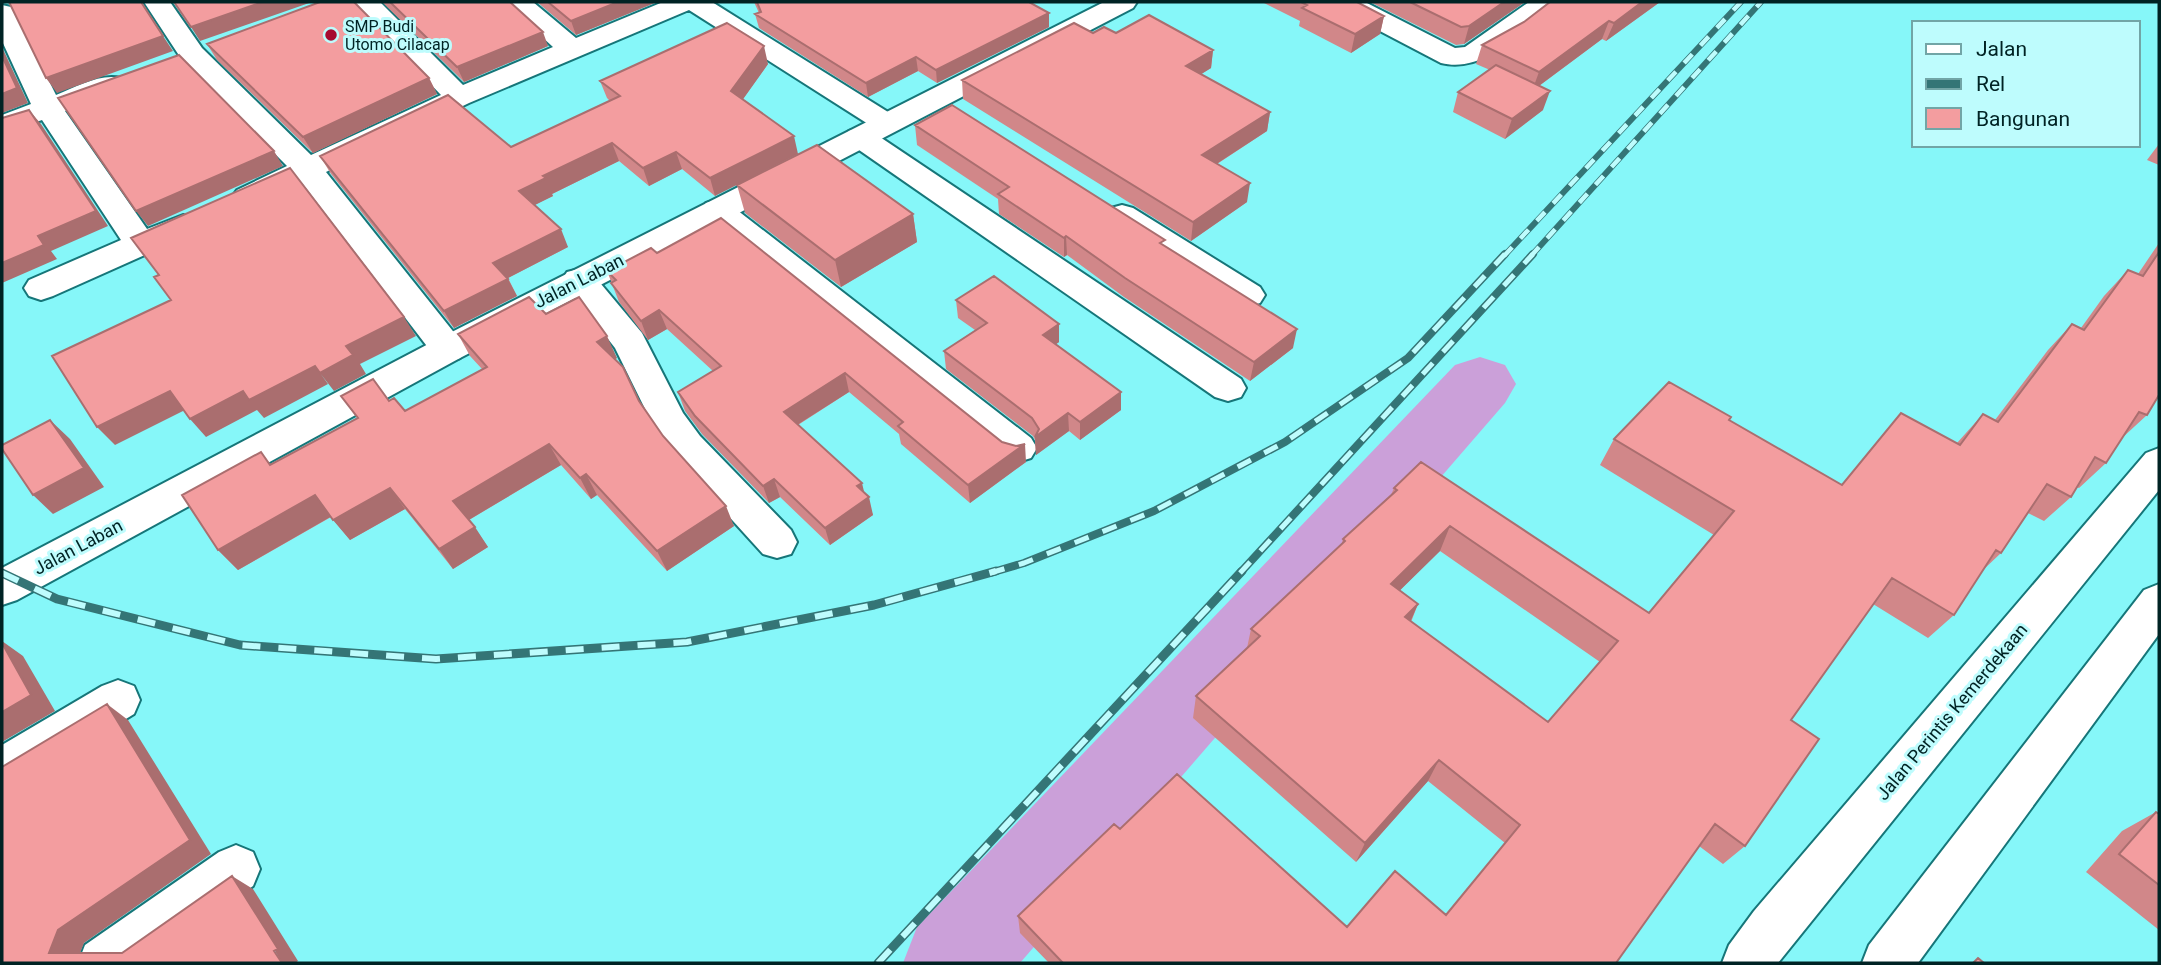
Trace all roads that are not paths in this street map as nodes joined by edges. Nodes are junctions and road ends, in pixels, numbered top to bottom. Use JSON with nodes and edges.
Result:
{"nodes":[{"id":1,"x":157,"y":2,"type":"edge"},
{"id":2,"x":365,"y":2,"type":"edge"},
{"id":3,"x":517,"y":2,"type":"edge"},
{"id":4,"x":685,"y":2,"type":"edge"},
{"id":5,"x":694,"y":2,"type":"edge"},
{"id":6,"x":1124,"y":2,"type":"edge"},
{"id":7,"x":1345,"y":2,"type":"edge"},
{"id":8,"x":1546,"y":2,"type":"edge"},
{"id":9,"x":2,"y":13,"type":"edge"},
{"id":10,"x":572,"y":49,"type":"junction"},
{"id":11,"x":179,"y":59,"type":"junction"},
{"id":12,"x":459,"y":97,"type":"junction"},
{"id":13,"x":937,"y":98,"type":"junction"},
{"id":14,"x":48,"y":108,"type":"junction"},
{"id":15,"x":971,"y":120,"type":"edge"},
{"id":16,"x":2,"y":125,"type":"edge"},
{"id":17,"x":873,"y":130,"type":"junction"},
{"id":18,"x":308,"y":170,"type":"junction"},
{"id":19,"x":1098,"y":200,"type":"edge"},
{"id":20,"x":717,"y":210,"type":"junction"},
{"id":21,"x":141,"y":245,"type":"junction"},
{"id":22,"x":579,"y":280,"type":"junction"},
{"id":23,"x":41,"y":288,"type":"dead end"},
{"id":24,"x":1248,"y":295,"type":"edge"},
{"id":25,"x":448,"y":349,"type":"junction"},
{"id":26,"x":1228,"y":388,"type":"dead end"},
{"id":27,"x":1018,"y":448,"type":"edge"},
{"id":28,"x":2159,"y":463,"type":"edge"},
{"id":29,"x":777,"y":542,"type":"dead end"},
{"id":30,"x":2,"y":588,"type":"edge"},
{"id":31,"x":2159,"y":602,"type":"edge"},
{"id":32,"x":118,"y":700,"type":"dead end"},
{"id":33,"x":2,"y":769,"type":"edge"},
{"id":34,"x":236,"y":869,"type":"dead end"},
{"id":35,"x":103,"y":963,"type":"edge"},
{"id":36,"x":1748,"y":963,"type":"edge"},
{"id":37,"x":1887,"y":963,"type":"edge"}],
"edges":[{"from":1,"to":11,"type":"street"},
{"from":2,"to":12,"type":"street"},
{"from":3,"to":10,"type":"street"},
{"from":4,"to":10,"type":"street"},
{"from":5,"to":17,"type":"street"},
{"from":6,"to":13,"type":"street","name":"Jalan Laban"},
{"from":7,"to":8,"type":"street"},
{"from":9,"to":14,"type":"street"},
{"from":10,"to":12,"type":"street"},
{"from":11,"to":14,"type":"street"},
{"from":11,"to":18,"type":"street"},
{"from":12,"to":18,"type":"street"},
{"from":13,"to":15,"type":"street"},
{"from":13,"to":17,"type":"street","name":"Jalan Laban"},
{"from":14,"to":16,"type":"street"},
{"from":14,"to":21,"type":"street"},
{"from":17,"to":20,"type":"street","name":"Jalan Laban"},
{"from":17,"to":26,"type":"street"},
{"from":18,"to":21,"type":"street"},
{"from":18,"to":25,"type":"street"},
{"from":19,"to":24,"type":"street"},
{"from":20,"to":22,"type":"street","name":"Jalan Laban"},
{"from":20,"to":27,"type":"street"},
{"from":21,"to":23,"type":"street"},
{"from":22,"to":25,"type":"street","name":"Jalan Laban"},
{"from":22,"to":29,"type":"street"},
{"from":25,"to":30,"type":"street","name":"Jalan Laban"},
{"from":28,"to":36,"type":"street","name":"Jalan Perintis Kemerdekaan"},
{"from":31,"to":37,"type":"street"},
{"from":32,"to":33,"type":"street"},
{"from":34,"to":35,"type":"street"}]}
